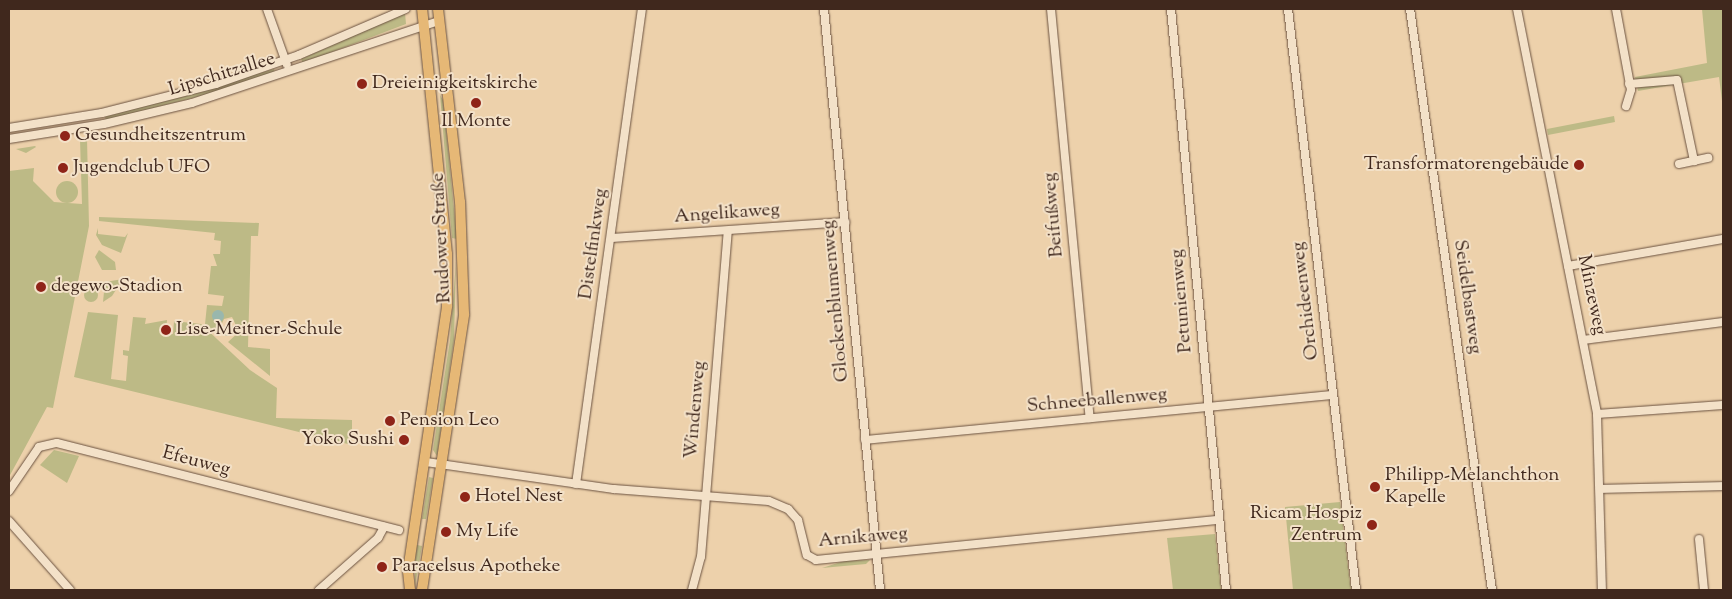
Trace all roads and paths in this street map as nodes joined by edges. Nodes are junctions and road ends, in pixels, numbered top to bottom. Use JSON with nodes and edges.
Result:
{"nodes":[{"id":1,"x":267,"y":9,"type":"edge"},
{"id":2,"x":406,"y":9,"type":"edge"},
{"id":3,"x":422,"y":9,"type":"edge"},
{"id":4,"x":438,"y":9,"type":"edge"},
{"id":5,"x":642,"y":9,"type":"edge"},
{"id":6,"x":824,"y":9,"type":"edge"},
{"id":7,"x":1051,"y":9,"type":"edge"},
{"id":8,"x":1171,"y":9,"type":"edge"},
{"id":9,"x":1288,"y":9,"type":"edge"},
{"id":10,"x":1410,"y":9,"type":"edge"},
{"id":11,"x":1516,"y":9,"type":"edge"},
{"id":12,"x":1616,"y":9,"type":"edge"},
{"id":13,"x":440,"y":21,"type":"junction"},
{"id":14,"x":424,"y":26,"type":"junction"},
{"id":15,"x":286,"y":60,"type":"junction"},
{"id":16,"x":290,"y":72,"type":"junction"},
{"id":17,"x":1629,"y":84,"type":"junction"},
{"id":18,"x":447,"y":88,"type":"junction"},
{"id":19,"x":430,"y":90,"type":"junction"},
{"id":20,"x":1626,"y":106,"type":"dead end"},
{"id":21,"x":87,"y":116,"type":"junction"},
{"id":22,"x":36,"y":125,"type":"junction"},
{"id":23,"x":89,"y":127,"type":"junction"},
{"id":24,"x":9,"y":128,"type":"edge"},
{"id":25,"x":38,"y":136,"type":"junction"},
{"id":26,"x":9,"y":139,"type":"edge"},
{"id":27,"x":1708,"y":158,"type":"dead end"},
{"id":28,"x":1694,"y":161,"type":"junction"},
{"id":29,"x":1679,"y":164,"type":"dead end"},
{"id":30,"x":845,"y":222,"type":"junction"},
{"id":31,"x":728,"y":231,"type":"junction"},
{"id":32,"x":612,"y":238,"type":"junction"},
{"id":33,"x":1723,"y":239,"type":"edge"},
{"id":34,"x":447,"y":254,"type":"junction"},
{"id":35,"x":463,"y":254,"type":"junction"},
{"id":36,"x":1568,"y":266,"type":"junction"},
{"id":37,"x":1723,"y":322,"type":"edge"},
{"id":38,"x":1583,"y":340,"type":"junction"},
{"id":39,"x":1333,"y":395,"type":"junction"},
{"id":40,"x":1723,"y":405,"type":"edge"},
{"id":41,"x":1208,"y":407,"type":"junction"},
{"id":42,"x":1597,"y":414,"type":"junction"},
{"id":43,"x":1090,"y":418,"type":"junction"},
{"id":44,"x":865,"y":440,"type":"junction"},
{"id":45,"x":426,"y":462,"type":"junction"},
{"id":46,"x":443,"y":464,"type":"junction"},
{"id":47,"x":576,"y":484,"type":"junction"},
{"id":48,"x":1723,"y":486,"type":"edge"},
{"id":49,"x":1601,"y":489,"type":"junction"},
{"id":50,"x":9,"y":491,"type":"edge"},
{"id":51,"x":705,"y":496,"type":"junction"},
{"id":52,"x":1219,"y":520,"type":"junction"},
{"id":53,"x":9,"y":521,"type":"edge"},
{"id":54,"x":384,"y":527,"type":"junction"},
{"id":55,"x":399,"y":530,"type":"dead end"},
{"id":56,"x":413,"y":533,"type":"junction"},
{"id":57,"x":429,"y":536,"type":"junction"},
{"id":58,"x":1699,"y":539,"type":"dead end"},
{"id":59,"x":877,"y":553,"type":"junction"},
{"id":60,"x":70,"y":590,"type":"edge"},
{"id":61,"x":319,"y":590,"type":"edge"},
{"id":62,"x":410,"y":590,"type":"edge"},
{"id":63,"x":422,"y":590,"type":"edge"},
{"id":64,"x":692,"y":590,"type":"edge"},
{"id":65,"x":880,"y":590,"type":"edge"},
{"id":66,"x":1226,"y":590,"type":"edge"},
{"id":67,"x":1356,"y":590,"type":"edge"},
{"id":68,"x":1492,"y":590,"type":"edge"},
{"id":69,"x":1602,"y":590,"type":"edge"},
{"id":70,"x":1704,"y":590,"type":"edge"}],
"edges":[{"from":1,"to":15,"type":"street"},
{"from":2,"to":15,"type":"street","name":"Lipschitzallee"},
{"from":3,"to":14,"type":"main road","name":"Rudower Straße"},
{"from":4,"to":13,"type":"main road","name":"Rudower Straße"},
{"from":5,"to":32,"type":"street","name":"Distelfinkweg"},
{"from":6,"to":30,"type":"street","name":"Glockenblumenweg"},
{"from":7,"to":43,"type":"street","name":"Beifußweg"},
{"from":8,"to":41,"type":"street","name":"Petunienweg"},
{"from":9,"to":39,"type":"street","name":"Orchideenweg"},
{"from":10,"to":68,"type":"street","name":"Seidelbastweg"},
{"from":11,"to":36,"type":"street","name":"Minzeweg"},
{"from":12,"to":17,"type":"street"},
{"from":13,"to":14,"type":"street","name":"Lipschitzallee"},
{"from":13,"to":18,"type":"main road","name":"Rudower Straße"},
{"from":14,"to":16,"type":"street","name":"Lipschitzallee"},
{"from":14,"to":19,"type":"main road","name":"Rudower Straße"},
{"from":15,"to":16,"type":"street"},
{"from":15,"to":21,"type":"street","name":"Lipschitzallee"},
{"from":16,"to":23,"type":"street","name":"Lipschitzallee"},
{"from":17,"to":20,"type":"street"},
{"from":17,"to":28,"type":"street"},
{"from":18,"to":19,"type":"main road"},
{"from":18,"to":35,"type":"main road","name":"Rudower Straße"},
{"from":19,"to":34,"type":"main road","name":"Rudower Straße"},
{"from":21,"to":22,"type":"street","name":"Lipschitzallee"},
{"from":21,"to":23,"type":"street"},
{"from":22,"to":24,"type":"street","name":"Lipschitzallee"},
{"from":22,"to":25,"type":"street"},
{"from":23,"to":25,"type":"street","name":"Lipschitzallee"},
{"from":25,"to":26,"type":"street","name":"Lipschitzallee"},
{"from":27,"to":28,"type":"street"},
{"from":28,"to":29,"type":"street"},
{"from":30,"to":31,"type":"street","name":"Angelikaweg"},
{"from":30,"to":44,"type":"street","name":"Glockenblumenweg"},
{"from":31,"to":32,"type":"street","name":"Angelikaweg"},
{"from":31,"to":51,"type":"street","name":"Windenweg"},
{"from":32,"to":47,"type":"street","name":"Distelfinkweg"},
{"from":33,"to":36,"type":"street"},
{"from":34,"to":35,"type":"main road"},
{"from":34,"to":45,"type":"main road","name":"Rudower Straße"},
{"from":35,"to":46,"type":"main road","name":"Rudower Straße"},
{"from":36,"to":38,"type":"street","name":"Minzeweg"},
{"from":37,"to":38,"type":"street"},
{"from":38,"to":42,"type":"street","name":"Minzeweg"},
{"from":39,"to":41,"type":"street","name":"Schneeballenweg"},
{"from":39,"to":67,"type":"street","name":"Orchideenweg"},
{"from":40,"to":42,"type":"street"},
{"from":41,"to":43,"type":"street","name":"Schneeballenweg"},
{"from":41,"to":52,"type":"street","name":"Petunienweg"},
{"from":42,"to":49,"type":"street","name":"Minzeweg"},
{"from":43,"to":44,"type":"street","name":"Schneeballenweg"},
{"from":44,"to":59,"type":"street","name":"Glockenblumenweg"},
{"from":45,"to":46,"type":"street","name":"Arnikaweg"},
{"from":45,"to":56,"type":"main road","name":"Rudower Straße"},
{"from":46,"to":47,"type":"street","name":"Arnikaweg"},
{"from":46,"to":57,"type":"main road","name":"Rudower Straße"},
{"from":47,"to":51,"type":"street","name":"Arnikaweg"},
{"from":48,"to":49,"type":"street"},
{"from":49,"to":69,"type":"street","name":"Minzeweg"},
{"from":50,"to":54,"type":"street","name":"Efeuweg"},
{"from":51,"to":59,"type":"street","name":"Arnikaweg"},
{"from":51,"to":64,"type":"street","name":"Windenweg"},
{"from":52,"to":59,"type":"street","name":"Arnikaweg"},
{"from":52,"to":66,"type":"street","name":"Petunienweg"},
{"from":53,"to":60,"type":"street"},
{"from":54,"to":55,"type":"street","name":"Efeuweg"},
{"from":54,"to":61,"type":"street"},
{"from":56,"to":57,"type":"street"},
{"from":56,"to":62,"type":"main road","name":"Rudower Straße"},
{"from":57,"to":63,"type":"main road","name":"Rudower Straße"},
{"from":58,"to":70,"type":"street"},
{"from":59,"to":65,"type":"street","name":"Glockenblumenweg"}]}
